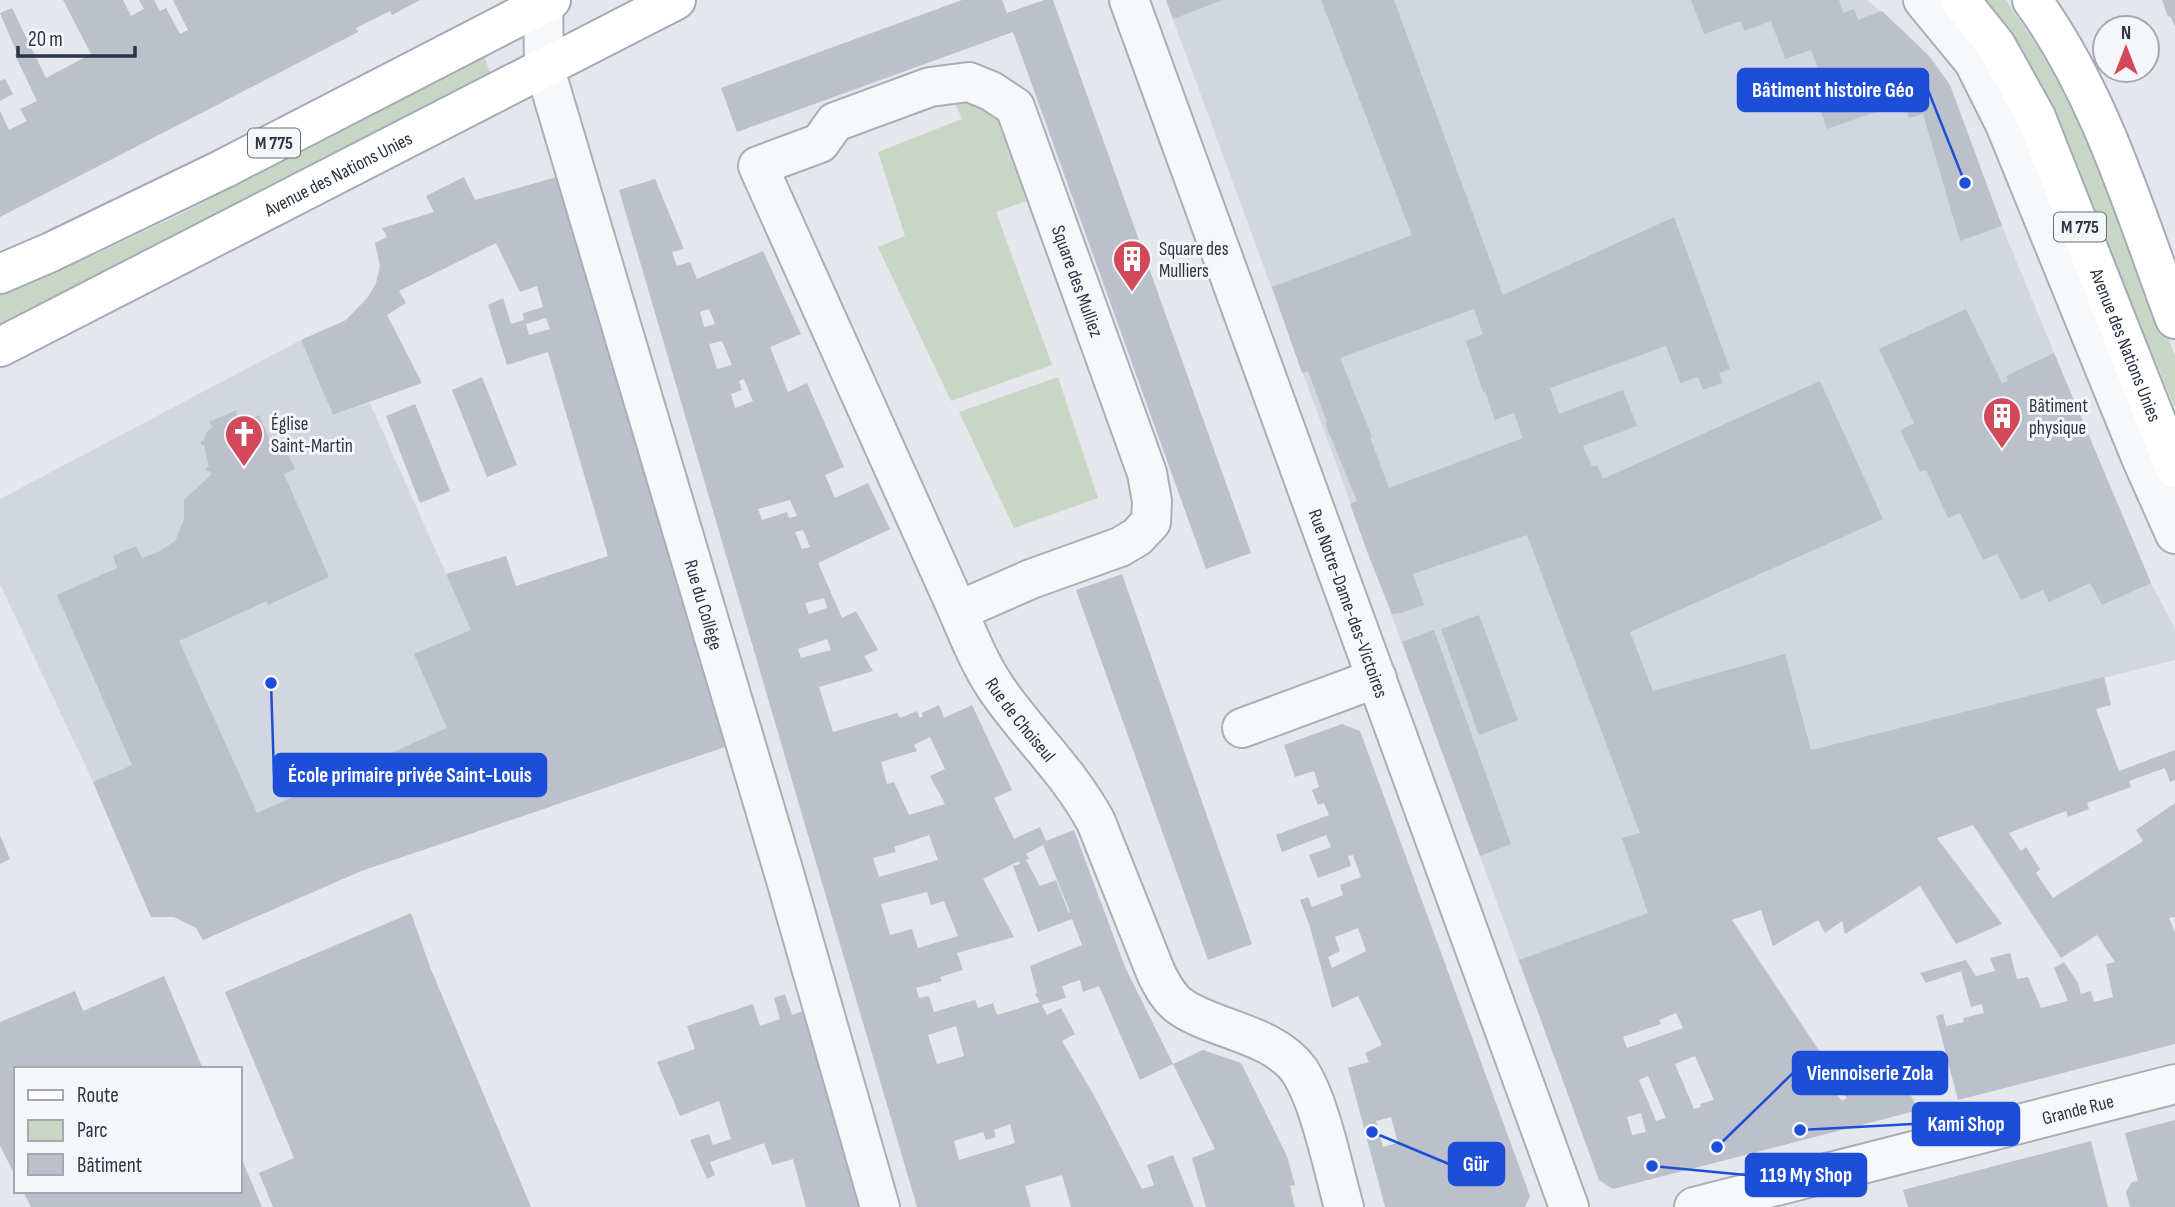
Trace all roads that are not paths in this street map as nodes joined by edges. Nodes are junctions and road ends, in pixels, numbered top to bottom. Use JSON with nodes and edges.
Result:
{"nodes":[{"id":1,"x":676,"y":0,"type":"edge"},
{"id":2,"x":1129,"y":0,"type":"edge"},
{"id":3,"x":1923,"y":0,"type":"edge"},
{"id":4,"x":1960,"y":0,"type":"edge"},
{"id":5,"x":2032,"y":0,"type":"edge"},
{"id":6,"x":546,"y":1,"type":"edge"},
{"id":7,"x":544,"y":66,"type":"junction"},
{"id":8,"x":758,"y":166,"type":"joint"},
{"id":9,"x":0,"y":274,"type":"edge"},
{"id":10,"x":2175,"y":319,"type":"edge"},
{"id":11,"x":0,"y":347,"type":"edge"},
{"id":12,"x":2175,"y":468,"type":"edge"},
{"id":13,"x":2175,"y":534,"type":"edge"},
{"id":14,"x":958,"y":611,"type":"junction"},
{"id":15,"x":1377,"y":678,"type":"junction"},
{"id":16,"x":1242,"y":728,"type":"dead end"},
{"id":17,"x":2175,"y":1084,"type":"edge"},
{"id":18,"x":880,"y":1207,"type":"edge"},
{"id":19,"x":1344,"y":1207,"type":"edge"},
{"id":20,"x":1569,"y":1207,"type":"edge"},
{"id":21,"x":1694,"y":1207,"type":"edge"}],
"edges":[{"from":1,"to":7,"type":"main road","name":"Avenue des Nations Unies"},
{"from":2,"to":15,"type":"street","name":"Rue Notre-Dame-des-Victoires"},
{"from":3,"to":13,"type":"street"},
{"from":4,"to":12,"type":"main road","name":"Avenue des Nations Unies","number":"M 775"},
{"from":5,"to":10,"type":"main road","number":"M 775"},
{"from":6,"to":7,"type":"street","name":"Rue du Collège"},
{"from":6,"to":9,"type":"main road","number":"M 775"},
{"from":7,"to":11,"type":"main road","name":"Avenue des Nations Unies"},
{"from":7,"to":18,"type":"street","name":"Rue du Collège"},
{"from":8,"to":14,"type":"street","name":"Rue de Choiseul"},
{"from":8,"to":14,"type":"street","name":"Square des Mulliez"},
{"from":14,"to":19,"type":"street","name":"Rue de Choiseul"},
{"from":15,"to":16,"type":"street"},
{"from":15,"to":20,"type":"street","name":"Rue Notre-Dame-des-Victoires"},
{"from":17,"to":21,"type":"street","name":"Grande Rue"}]}
